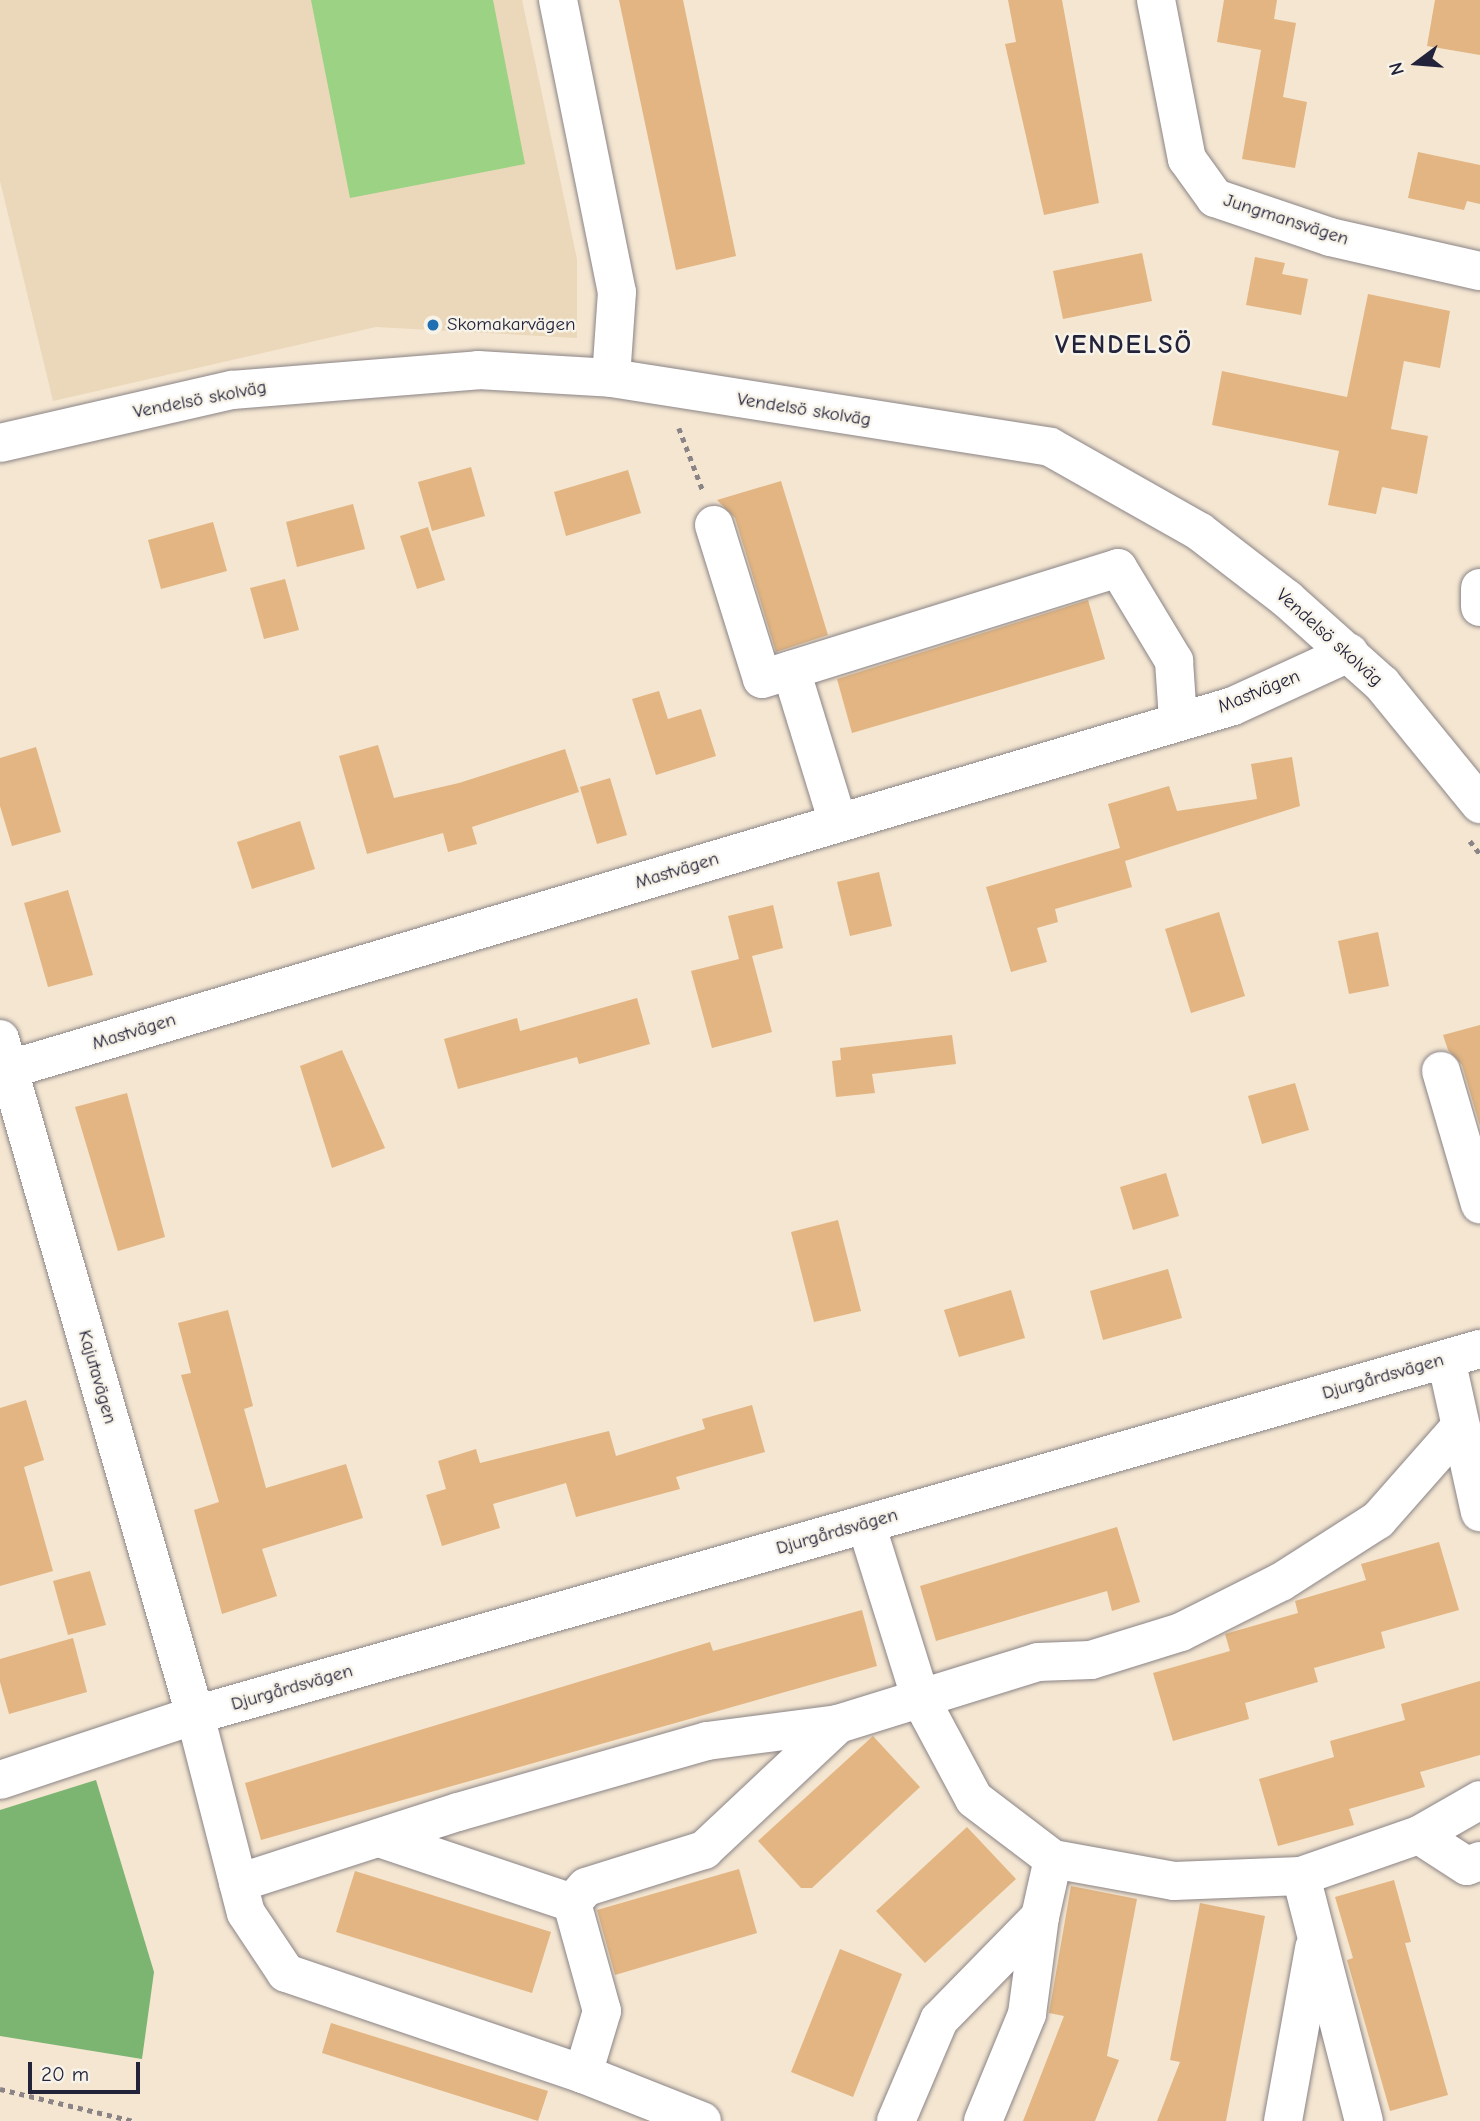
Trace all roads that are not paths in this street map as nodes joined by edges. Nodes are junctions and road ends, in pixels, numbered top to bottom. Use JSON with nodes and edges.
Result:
{"nodes":[{"id":1,"x":558,"y":0,"type":"edge"},
{"id":2,"x":1156,"y":0,"type":"edge"},
{"id":3,"x":1480,"y":271,"type":"edge"},
{"id":4,"x":611,"y":378,"type":"junction"},
{"id":5,"x":0,"y":443,"type":"edge"},
{"id":6,"x":714,"y":525,"type":"road end"},
{"id":7,"x":1480,"y":588,"type":"edge"},
{"id":8,"x":1480,"y":607,"type":"edge"},
{"id":9,"x":1349,"y":653,"type":"junction"},
{"id":10,"x":792,"y":670,"type":"junction"},
{"id":11,"x":1178,"y":719,"type":"junction"},
{"id":12,"x":1480,"y":804,"type":"edge"},
{"id":13,"x":838,"y":823,"type":"junction"},
{"id":14,"x":3,"y":1060,"type":"edge"},
{"id":15,"x":1441,"y":1071,"type":"dead end"},
{"id":16,"x":1480,"y":1204,"type":"edge"},
{"id":17,"x":1463,"y":1354,"type":"edge"},
{"id":18,"x":1461,"y":1426,"type":"junction"},
{"id":19,"x":1480,"y":1511,"type":"edge"},
{"id":20,"x":866,"y":1524,"type":"junction"},
{"id":21,"x":921,"y":1700,"type":"junction"},
{"id":22,"x":195,"y":1715,"type":"junction"},
{"id":23,"x":838,"y":1724,"type":"junction"},
{"id":24,"x":0,"y":1780,"type":"edge"},
{"id":25,"x":1480,"y":1800,"type":"edge"},
{"id":26,"x":1419,"y":1835,"type":"junction"},
{"id":27,"x":379,"y":1838,"type":"junction"},
{"id":28,"x":1053,"y":1859,"type":"junction"},
{"id":29,"x":1480,"y":1860,"type":"edge"},
{"id":30,"x":1301,"y":1876,"type":"junction"},
{"id":31,"x":238,"y":1883,"type":"junction"},
{"id":32,"x":572,"y":1903,"type":"junction"},
{"id":33,"x":1040,"y":1917,"type":"junction"},
{"id":34,"x":1317,"y":1936,"type":"junction"},
{"id":35,"x":583,"y":2074,"type":"junction"},
{"id":36,"x":702,"y":2121,"type":"edge"},
{"id":37,"x":896,"y":2121,"type":"edge"},
{"id":38,"x":983,"y":2121,"type":"edge"},
{"id":39,"x":1283,"y":2121,"type":"edge"},
{"id":40,"x":1364,"y":2121,"type":"edge"}],
"edges":[{"from":1,"to":4,"type":"street"},
{"from":2,"to":3,"type":"street","name":"Jungmansvägen"},
{"from":4,"to":5,"type":"street","name":"Vendelsö skolväg"},
{"from":4,"to":9,"type":"street","name":"Vendelsö skolväg"},
{"from":6,"to":10,"type":"street"},
{"from":7,"to":8,"type":"street"},
{"from":9,"to":11,"type":"street","name":"Mastvägen"},
{"from":9,"to":12,"type":"street","name":"Vendelsö skolväg"},
{"from":10,"to":11,"type":"street"},
{"from":10,"to":13,"type":"street"},
{"from":11,"to":13,"type":"street","name":"Mastvägen"},
{"from":13,"to":14,"type":"street","name":"Mastvägen"},
{"from":14,"to":22,"type":"street","name":"Kajutavägen"},
{"from":15,"to":16,"type":"street"},
{"from":17,"to":18,"type":"street"},
{"from":17,"to":20,"type":"street","name":"Djurgårdsvägen"},
{"from":18,"to":19,"type":"street"},
{"from":18,"to":21,"type":"street"},
{"from":20,"to":21,"type":"street"},
{"from":20,"to":22,"type":"street","name":"Djurgårdsvägen"},
{"from":21,"to":23,"type":"street"},
{"from":21,"to":28,"type":"street"},
{"from":22,"to":24,"type":"street","name":"Djurgårdsvägen"},
{"from":22,"to":31,"type":"street"},
{"from":23,"to":27,"type":"street"},
{"from":23,"to":32,"type":"street"},
{"from":25,"to":26,"type":"street"},
{"from":26,"to":29,"type":"street"},
{"from":26,"to":30,"type":"street"},
{"from":27,"to":31,"type":"street"},
{"from":27,"to":32,"type":"street"},
{"from":28,"to":30,"type":"street"},
{"from":28,"to":33,"type":"street"},
{"from":30,"to":34,"type":"street"},
{"from":31,"to":35,"type":"street"},
{"from":32,"to":35,"type":"street"},
{"from":33,"to":37,"type":"street"},
{"from":33,"to":38,"type":"street"},
{"from":34,"to":39,"type":"street"},
{"from":34,"to":40,"type":"street"},
{"from":35,"to":36,"type":"street"}]}
